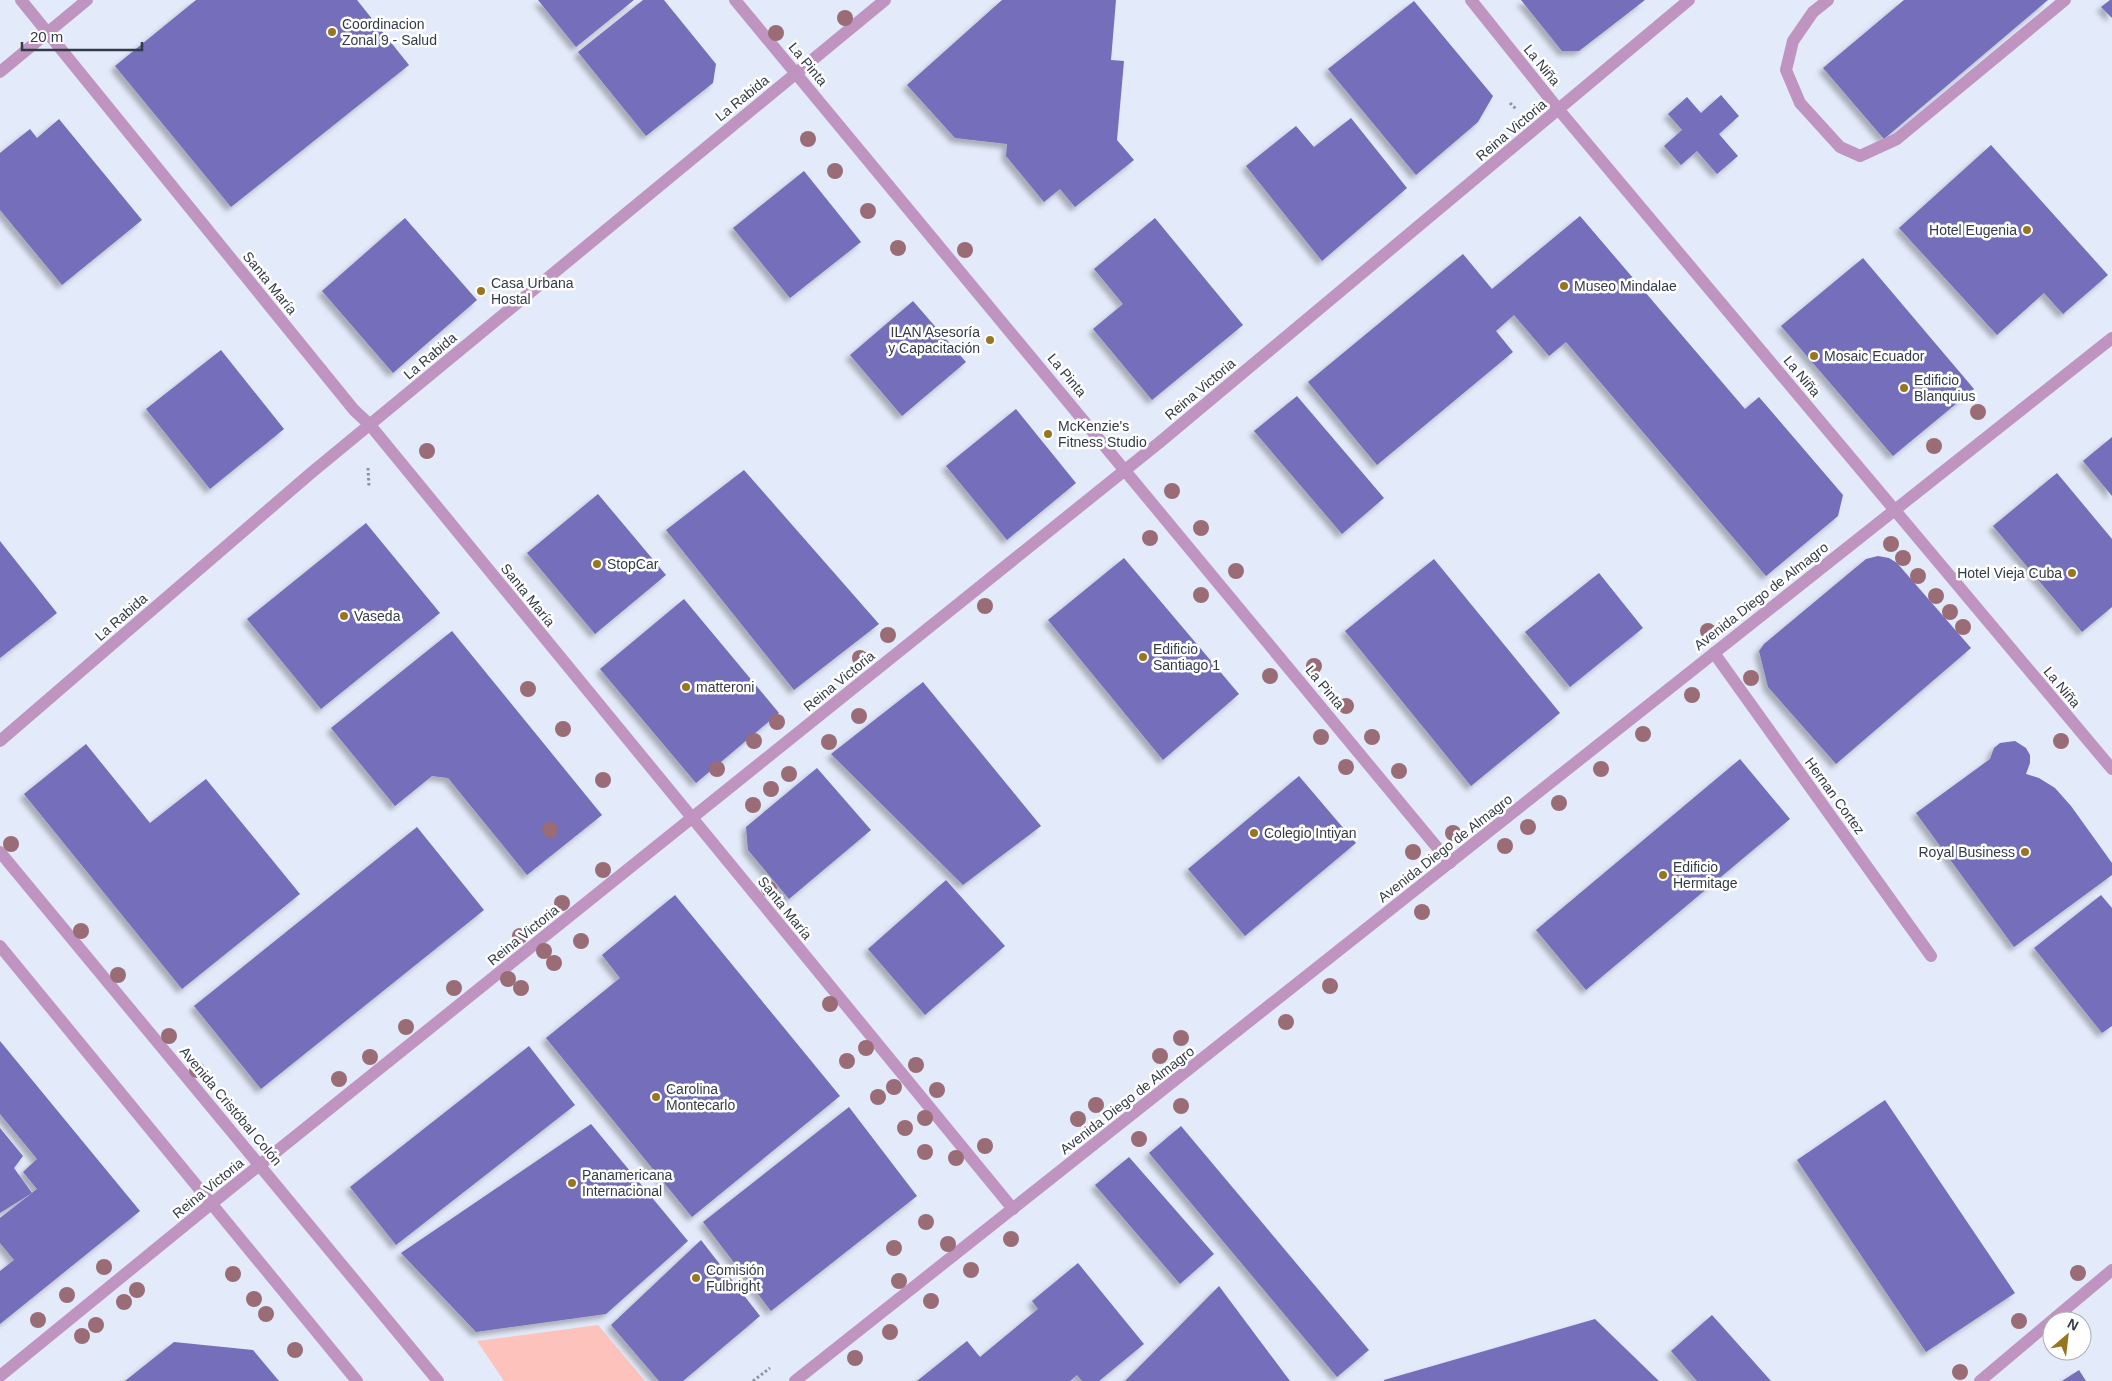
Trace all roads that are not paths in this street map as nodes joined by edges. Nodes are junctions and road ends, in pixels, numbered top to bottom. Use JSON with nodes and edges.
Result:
{"nodes":[{"id":1,"x":21,"y":0,"type":"edge"},
{"id":2,"x":87,"y":0,"type":"edge"},
{"id":3,"x":735,"y":0,"type":"edge"},
{"id":4,"x":885,"y":0,"type":"edge"},
{"id":5,"x":1471,"y":0,"type":"edge"},
{"id":6,"x":1689,"y":0,"type":"edge"},
{"id":7,"x":1828,"y":0,"type":"edge"},
{"id":8,"x":2065,"y":0,"type":"edge"},
{"id":9,"x":48,"y":33,"type":"junction"},
{"id":10,"x":0,"y":72,"type":"edge"},
{"id":11,"x":796,"y":74,"type":"junction"},
{"id":12,"x":1559,"y":110,"type":"junction"},
{"id":13,"x":2112,"y":338,"type":"edge"},
{"id":14,"x":370,"y":425,"type":"junction"},
{"id":15,"x":1126,"y":470,"type":"junction"},
{"id":16,"x":1894,"y":510,"type":"junction"},
{"id":17,"x":1714,"y":653,"type":"junction"},
{"id":18,"x":0,"y":741,"type":"edge"},
{"id":19,"x":2112,"y":769,"type":"edge"},
{"id":20,"x":692,"y":818,"type":"junction"},
{"id":21,"x":0,"y":852,"type":"edge"},
{"id":22,"x":1450,"y":863,"type":"junction"},
{"id":23,"x":0,"y":946,"type":"edge"},
{"id":24,"x":1931,"y":956,"type":"dead end"},
{"id":25,"x":261,"y":1165,"type":"junction"},
{"id":26,"x":211,"y":1204,"type":"junction"},
{"id":27,"x":1013,"y":1209,"type":"junction"},
{"id":28,"x":2112,"y":1270,"type":"edge"},
{"id":29,"x":0,"y":1376,"type":"edge"},
{"id":30,"x":357,"y":1381,"type":"edge"},
{"id":31,"x":438,"y":1381,"type":"edge"},
{"id":32,"x":795,"y":1381,"type":"edge"},
{"id":33,"x":1980,"y":1381,"type":"edge"}],
"edges":[{"from":1,"to":9,"type":"street","name":"Santa María"},
{"from":2,"to":9,"type":"street"},
{"from":3,"to":11,"type":"street","name":"La Pinta"},
{"from":4,"to":11,"type":"street","name":"La Rabida"},
{"from":5,"to":12,"type":"street","name":"La Niña"},
{"from":6,"to":12,"type":"street","name":"Reina Victoria"},
{"from":7,"to":8,"type":"street"},
{"from":9,"to":10,"type":"street"},
{"from":9,"to":14,"type":"street","name":"Santa María"},
{"from":11,"to":14,"type":"street","name":"La Rabida"},
{"from":11,"to":15,"type":"street","name":"La Pinta"},
{"from":12,"to":15,"type":"street","name":"Reina Victoria"},
{"from":12,"to":16,"type":"street","name":"La Niña"},
{"from":13,"to":16,"type":"street","name":"Avenida Diego de Almagro"},
{"from":14,"to":18,"type":"street","name":"La Rabida"},
{"from":14,"to":20,"type":"street","name":"Santa María"},
{"from":15,"to":20,"type":"street","name":"Reina Victoria"},
{"from":15,"to":22,"type":"street","name":"La Pinta"},
{"from":16,"to":17,"type":"street","name":"Avenida Diego de Almagro"},
{"from":16,"to":19,"type":"street","name":"La Niña"},
{"from":17,"to":22,"type":"street","name":"Avenida Diego de Almagro"},
{"from":17,"to":24,"type":"street","name":"Hernan Cortez"},
{"from":20,"to":25,"type":"street","name":"Reina Victoria"},
{"from":20,"to":27,"type":"street","name":"Santa María"},
{"from":21,"to":25,"type":"street","name":"Avenida Cristóbal Colón"},
{"from":22,"to":27,"type":"street","name":"Avenida Diego de Almagro"},
{"from":23,"to":26,"type":"street"},
{"from":25,"to":26,"type":"street","name":"Reina Victoria"},
{"from":25,"to":31,"type":"street","name":"Avenida Cristóbal Colón"},
{"from":26,"to":29,"type":"street","name":"Reina Victoria"},
{"from":26,"to":30,"type":"street"},
{"from":27,"to":32,"type":"street","name":"Avenida Diego de Almagro"},
{"from":28,"to":33,"type":"street"}]}
